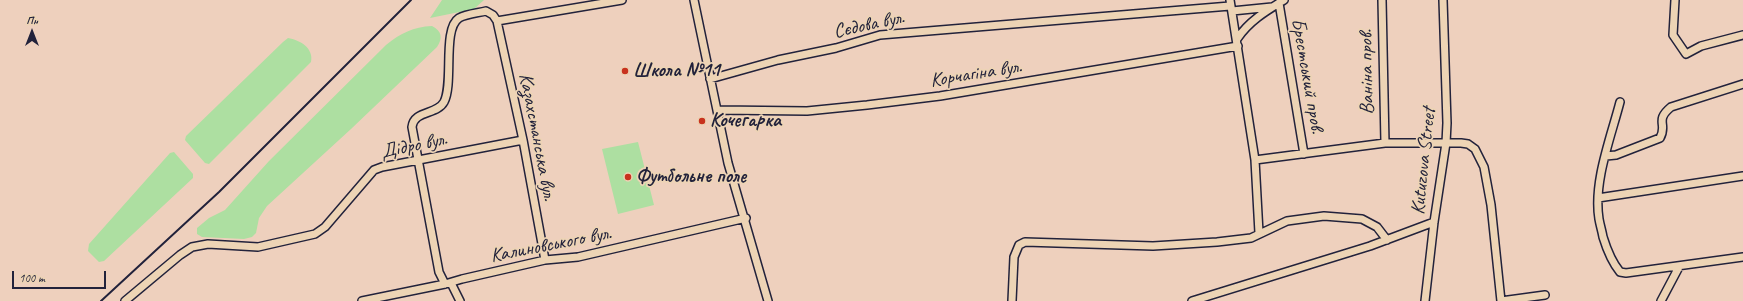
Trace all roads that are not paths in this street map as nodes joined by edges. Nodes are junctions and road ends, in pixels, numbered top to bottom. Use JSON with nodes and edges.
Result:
{"nodes":[{"id":1,"x":622,"y":0,"type":"edge"},
{"id":2,"x":694,"y":0,"type":"edge"},
{"id":3,"x":1382,"y":0,"type":"edge"},
{"id":4,"x":1443,"y":0,"type":"edge"},
{"id":5,"x":1674,"y":0,"type":"edge"},
{"id":6,"x":1279,"y":3,"type":"edge"},
{"id":7,"x":1231,"y":6,"type":"edge"},
{"id":8,"x":497,"y":21,"type":"junction"},
{"id":9,"x":1743,"y":35,"type":"edge"},
{"id":10,"x":1237,"y":43,"type":"junction"},
{"id":11,"x":710,"y":80,"type":"junction"},
{"id":12,"x":1743,"y":84,"type":"edge"},
{"id":13,"x":1620,"y":102,"type":"dead end"},
{"id":14,"x":718,"y":110,"type":"junction"},
{"id":15,"x":523,"y":140,"type":"junction"},
{"id":16,"x":1385,"y":143,"type":"junction"},
{"id":17,"x":1446,"y":143,"type":"junction"},
{"id":18,"x":1304,"y":154,"type":"junction"},
{"id":19,"x":1606,"y":156,"type":"junction"},
{"id":20,"x":419,"y":160,"type":"junction"},
{"id":21,"x":1255,"y":160,"type":"junction"},
{"id":22,"x":1743,"y":176,"type":"edge"},
{"id":23,"x":1598,"y":198,"type":"junction"},
{"id":24,"x":746,"y":218,"type":"junction"},
{"id":25,"x":1434,"y":222,"type":"junction"},
{"id":26,"x":1259,"y":233,"type":"junction"},
{"id":27,"x":1387,"y":240,"type":"junction"},
{"id":28,"x":1743,"y":257,"type":"edge"},
{"id":29,"x":545,"y":260,"type":"junction"},
{"id":30,"x":1679,"y":267,"type":"junction"},
{"id":31,"x":448,"y":284,"type":"junction"},
{"id":32,"x":1545,"y":295,"type":"dead end"},
{"id":33,"x":125,"y":301,"type":"edge"},
{"id":34,"x":362,"y":301,"type":"edge"},
{"id":35,"x":460,"y":301,"type":"edge"},
{"id":36,"x":768,"y":301,"type":"edge"},
{"id":37,"x":1012,"y":301,"type":"edge"},
{"id":38,"x":1192,"y":301,"type":"edge"},
{"id":39,"x":1425,"y":301,"type":"edge"},
{"id":40,"x":1501,"y":301,"type":"edge"},
{"id":41,"x":1661,"y":301,"type":"edge"}],
"edges":[{"from":1,"to":8,"type":"street"},
{"from":2,"to":11,"type":"street"},
{"from":3,"to":16,"type":"street","name":"Ваніна пров."},
{"from":4,"to":17,"type":"street","name":"Kutuzova Street"},
{"from":5,"to":9,"type":"street"},
{"from":6,"to":7,"type":"street","name":"Сєдова вул."},
{"from":6,"to":10,"type":"street"},
{"from":6,"to":18,"type":"street","name":"Брестський пров."},
{"from":7,"to":10,"type":"street"},
{"from":7,"to":11,"type":"street","name":"Сєдова вул."},
{"from":8,"to":15,"type":"street","name":"Казахстанська вул."},
{"from":8,"to":20,"type":"street"},
{"from":10,"to":14,"type":"street","name":"Корчагіна вул."},
{"from":10,"to":21,"type":"street"},
{"from":11,"to":14,"type":"street"},
{"from":12,"to":19,"type":"street"},
{"from":13,"to":19,"type":"street"},
{"from":14,"to":24,"type":"street"},
{"from":15,"to":20,"type":"street","name":"Дідро вул."},
{"from":15,"to":29,"type":"street","name":"Казахстанська вул."},
{"from":16,"to":17,"type":"street"},
{"from":16,"to":18,"type":"street"},
{"from":17,"to":25,"type":"street","name":"Kutuzova Street"},
{"from":17,"to":40,"type":"street"},
{"from":18,"to":21,"type":"street"},
{"from":19,"to":23,"type":"street"},
{"from":20,"to":31,"type":"street"},
{"from":20,"to":33,"type":"street","name":"Дідро вул."},
{"from":21,"to":26,"type":"street"},
{"from":22,"to":23,"type":"street"},
{"from":23,"to":30,"type":"street"},
{"from":24,"to":29,"type":"street","name":"Калиновського вул."},
{"from":24,"to":36,"type":"street"},
{"from":25,"to":27,"type":"street"},
{"from":25,"to":39,"type":"street","name":"Kutuzova Street"},
{"from":26,"to":27,"type":"street"},
{"from":26,"to":37,"type":"street"},
{"from":27,"to":38,"type":"street"},
{"from":28,"to":30,"type":"street"},
{"from":29,"to":31,"type":"street","name":"Калиновського вул."},
{"from":30,"to":41,"type":"street"},
{"from":31,"to":34,"type":"street","name":"Калиновського вул."},
{"from":31,"to":35,"type":"street"},
{"from":32,"to":40,"type":"street"}]}
